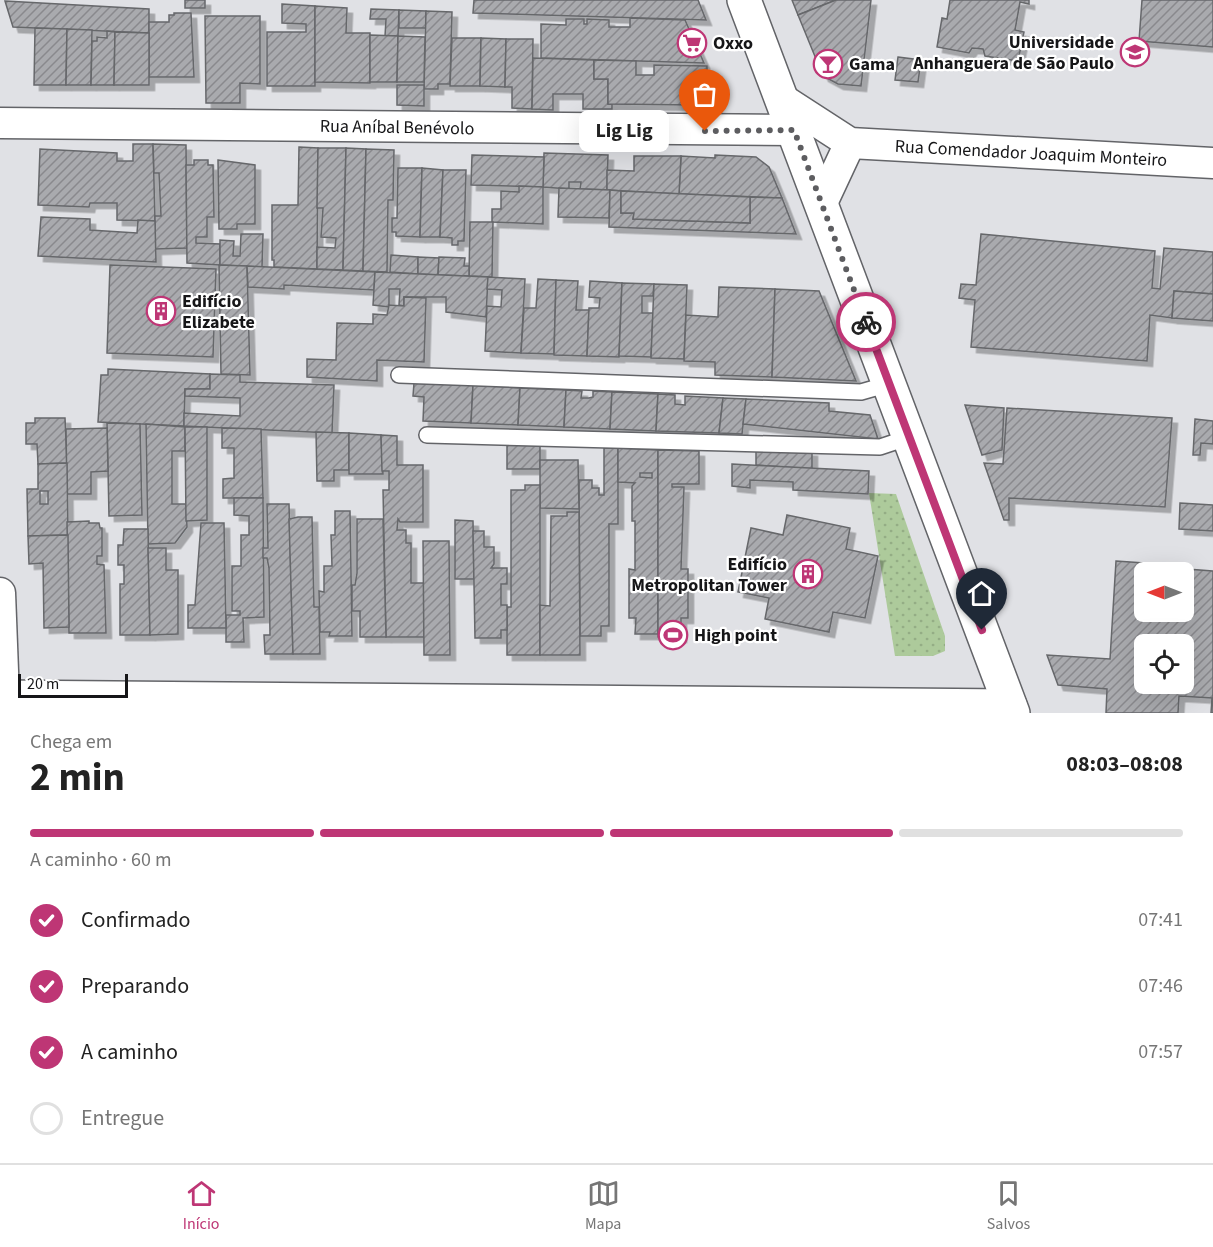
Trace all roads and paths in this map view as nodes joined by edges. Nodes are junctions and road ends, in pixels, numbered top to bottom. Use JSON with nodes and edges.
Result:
{"nodes":[{"id":1,"x":744,"y":0,"type":"edge"},
{"id":2,"x":782,"y":99,"type":"junction"},
{"id":3,"x":0,"y":123,"type":"edge"},
{"id":4,"x":794,"y":130,"type":"junction"},
{"id":5,"x":850,"y":143,"type":"junction"},
{"id":6,"x":1213,"y":163,"type":"edge"},
{"id":7,"x":822,"y":203,"type":"junction"},
{"id":8,"x":399,"y":375,"type":"dead end"},
{"id":9,"x":889,"y":384,"type":"junction"},
{"id":10,"x":427,"y":435,"type":"dead end"},
{"id":11,"x":910,"y":437,"type":"junction"},
{"id":12,"x":0,"y":593,"type":"edge"},
{"id":13,"x":2,"y":697,"type":"edge"},
{"id":14,"x":1012,"y":709,"type":"edge"}],
"edges":[{"from":1,"to":2,"type":"street"},
{"from":2,"to":4,"type":"street"},
{"from":2,"to":5,"type":"street","name":"Rua Comendador Joaquim Monteiro"},
{"from":3,"to":4,"type":"street","name":"Rua Aníbal Benévolo"},
{"from":4,"to":7,"type":"street"},
{"from":5,"to":6,"type":"street","name":"Rua Comendador Joaquim Monteiro"},
{"from":5,"to":7,"type":"street"},
{"from":7,"to":9,"type":"street"},
{"from":8,"to":9,"type":"lane"},
{"from":9,"to":11,"type":"street"},
{"from":10,"to":11,"type":"lane"},
{"from":11,"to":14,"type":"street"},
{"from":12,"to":13,"type":"street"},
{"from":13,"to":14,"type":"street"}]}
